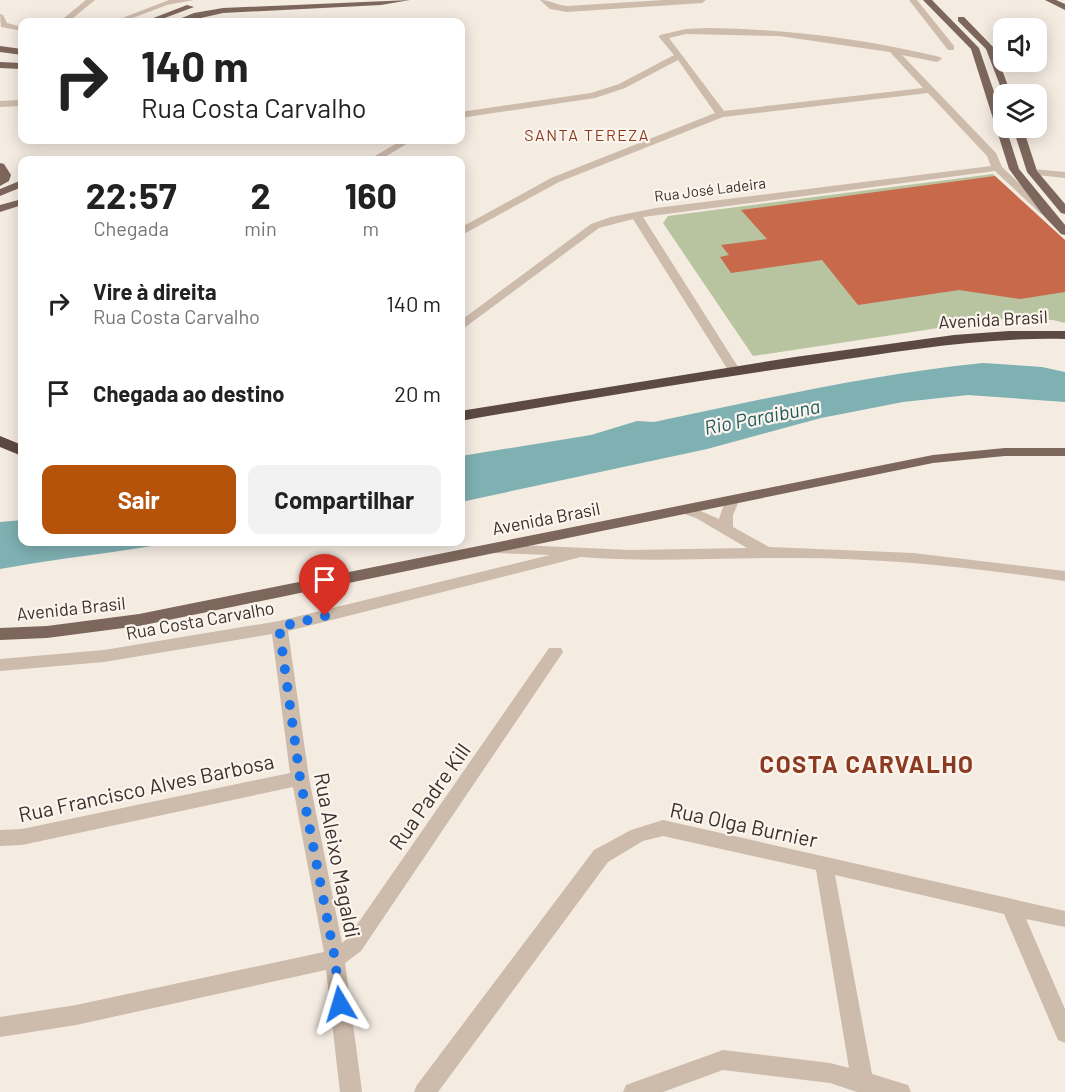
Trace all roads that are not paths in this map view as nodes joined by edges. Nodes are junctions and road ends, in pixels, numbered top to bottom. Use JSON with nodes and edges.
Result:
{"nodes":[{"id":1,"x":91,"y":0,"type":"edge"},
{"id":2,"x":189,"y":0,"type":"edge"},
{"id":3,"x":229,"y":0,"type":"edge"},
{"id":4,"x":406,"y":0,"type":"edge"},
{"id":5,"x":544,"y":0,"type":"edge"},
{"id":6,"x":702,"y":0,"type":"edge"},
{"id":7,"x":913,"y":0,"type":"edge"},
{"id":8,"x":927,"y":0,"type":"edge"},
{"id":9,"x":940,"y":0,"type":"edge"},
{"id":10,"x":1049,"y":0,"type":"edge"},
{"id":11,"x":307,"y":2,"type":"edge"},
{"id":12,"x":247,"y":3,"type":"edge"},
{"id":13,"x":1065,"y":7,"type":"edge"},
{"id":14,"x":0,"y":17,"type":"edge"},
{"id":15,"x":68,"y":18,"type":"edge"},
{"id":16,"x":127,"y":18,"type":"edge"},
{"id":17,"x":158,"y":18,"type":"edge"},
{"id":18,"x":184,"y":18,"type":"edge"},
{"id":19,"x":18,"y":28,"type":"edge"},
{"id":20,"x":951,"y":48,"type":"dead end"},
{"id":21,"x":892,"y":49,"type":"junction"},
{"id":22,"x":0,"y":50,"type":"edge"},
{"id":23,"x":18,"y":52,"type":"edge"},
{"id":24,"x":679,"y":56,"type":"junction"},
{"id":25,"x":937,"y":59,"type":"dead end"},
{"id":26,"x":0,"y":64,"type":"edge"},
{"id":27,"x":18,"y":66,"type":"edge"},
{"id":28,"x":1003,"y":84,"type":"edge"},
{"id":29,"x":930,"y":90,"type":"junction"},
{"id":30,"x":18,"y":103,"type":"edge"},
{"id":31,"x":0,"y":104,"type":"edge"},
{"id":32,"x":721,"y":114,"type":"junction"},
{"id":33,"x":465,"y":115,"type":"edge"},
{"id":34,"x":1021,"y":138,"type":"edge"},
{"id":35,"x":401,"y":144,"type":"edge"},
{"id":36,"x":380,"y":156,"type":"edge"},
{"id":37,"x":0,"y":166,"type":"edge"},
{"id":38,"x":997,"y":168,"type":"junction"},
{"id":39,"x":1032,"y":172,"type":"junction"},
{"id":40,"x":1065,"y":175,"type":"edge"},
{"id":41,"x":0,"y":183,"type":"edge"},
{"id":42,"x":18,"y":185,"type":"edge"},
{"id":43,"x":0,"y":193,"type":"edge"},
{"id":44,"x":18,"y":203,"type":"edge"},
{"id":45,"x":0,"y":209,"type":"edge"},
{"id":46,"x":1065,"y":211,"type":"edge"},
{"id":47,"x":1047,"y":213,"type":"junction"},
{"id":48,"x":636,"y":214,"type":"junction"},
{"id":49,"x":465,"y":230,"type":"edge"},
{"id":50,"x":1065,"y":232,"type":"edge"},
{"id":51,"x":465,"y":323,"type":"edge"},
{"id":52,"x":1065,"y":335,"type":"edge"},
{"id":53,"x":734,"y":370,"type":"junction"},
{"id":54,"x":465,"y":415,"type":"edge"},
{"id":55,"x":0,"y":441,"type":"edge"},
{"id":56,"x":18,"y":449,"type":"edge"},
{"id":57,"x":1065,"y":452,"type":"edge"},
{"id":58,"x":732,"y":501,"type":"junction"},
{"id":59,"x":687,"y":510,"type":"junction"},
{"id":60,"x":726,"y":531,"type":"junction"},
{"id":61,"x":487,"y":550,"type":"junction"},
{"id":62,"x":578,"y":553,"type":"junction"},
{"id":63,"x":766,"y":553,"type":"junction"},
{"id":64,"x":1065,"y":576,"type":"edge"},
{"id":65,"x":279,"y":627,"type":"junction"},
{"id":66,"x":0,"y":634,"type":"edge"},
{"id":67,"x":555,"y":652,"type":"dead end"},
{"id":68,"x":0,"y":665,"type":"edge"},
{"id":69,"x":300,"y":778,"type":"junction"},
{"id":70,"x":0,"y":838,"type":"edge"},
{"id":71,"x":824,"y":865,"type":"junction"},
{"id":72,"x":1011,"y":907,"type":"junction"},
{"id":73,"x":1065,"y":919,"type":"edge"},
{"id":74,"x":335,"y":959,"type":"junction"},
{"id":75,"x":0,"y":1027,"type":"edge"},
{"id":76,"x":1065,"y":1033,"type":"edge"},
{"id":77,"x":676,"y":1083,"type":"edge"},
{"id":78,"x":863,"y":1084,"type":"junction"},
{"id":79,"x":351,"y":1092,"type":"edge"},
{"id":80,"x":425,"y":1092,"type":"edge"},
{"id":81,"x":634,"y":1092,"type":"edge"},
{"id":82,"x":900,"y":1092,"type":"edge"}],
"edges":[{"from":1,"to":15,"type":"street"},
{"from":2,"to":16,"type":"street"},
{"from":3,"to":17,"type":"main road"},
{"from":4,"to":11,"type":"main road"},
{"from":5,"to":6,"type":"street"},
{"from":7,"to":20,"type":"street"},
{"from":8,"to":47,"type":"main road"},
{"from":9,"to":28,"type":"main road"},
{"from":10,"to":13,"type":"main road"},
{"from":11,"to":12,"type":"main road"},
{"from":12,"to":18,"type":"main road"},
{"from":14,"to":19,"type":"street"},
{"from":21,"to":24,"type":"street"},
{"from":21,"to":25,"type":"street"},
{"from":21,"to":29,"type":"street"},
{"from":22,"to":23,"type":"main road"},
{"from":24,"to":32,"type":"street"},
{"from":24,"to":33,"type":"street"},
{"from":26,"to":27,"type":"main road"},
{"from":29,"to":32,"type":"street"},
{"from":29,"to":38,"type":"street"},
{"from":30,"to":31,"type":"street"},
{"from":32,"to":49,"type":"street"},
{"from":34,"to":39,"type":"main road"},
{"from":35,"to":36,"type":"street"},
{"from":37,"to":41,"type":"main road"},
{"from":38,"to":47,"type":"street"},
{"from":38,"to":48,"type":"street","name":"Rua José Ladeira"},
{"from":39,"to":40,"type":"street"},
{"from":39,"to":46,"type":"main road"},
{"from":42,"to":43,"type":"main road"},
{"from":44,"to":45,"type":"main road"},
{"from":47,"to":50,"type":"main road"},
{"from":48,"to":51,"type":"street","name":"Rua José Ladeira"},
{"from":48,"to":53,"type":"street"},
{"from":52,"to":53,"type":"highway","name":"Avenida Brasil"},
{"from":53,"to":54,"type":"highway","name":"Avenida Brasil"},
{"from":55,"to":56,"type":"highway"},
{"from":57,"to":58,"type":"main road","name":"Avenida Brasil"},
{"from":58,"to":59,"type":"main road","name":"Avenida Brasil"},
{"from":58,"to":60,"type":"street"},
{"from":59,"to":60,"type":"street","name":"Rua Costa Carvalho"},
{"from":59,"to":61,"type":"main road","name":"Avenida Brasil"},
{"from":60,"to":63,"type":"street","name":"Rua Costa Carvalho"},
{"from":61,"to":62,"type":"street","name":"Rua Costa Carvalho"},
{"from":61,"to":66,"type":"main road","name":"Avenida Brasil"},
{"from":62,"to":63,"type":"street","name":"Rua Costa Carvalho"},
{"from":62,"to":65,"type":"street","name":"Rua Costa Carvalho"},
{"from":63,"to":64,"type":"street","name":"Rua Costa Carvalho"},
{"from":65,"to":68,"type":"street","name":"Rua Costa Carvalho"},
{"from":65,"to":69,"type":"street","name":"Rua Aleixo Magaldi"},
{"from":67,"to":74,"type":"street","name":"Rua Padre Kill"},
{"from":69,"to":70,"type":"street","name":"Rua Francisco Alves Barbosa"},
{"from":69,"to":74,"type":"street","name":"Rua Aleixo Magaldi"},
{"from":71,"to":72,"type":"street","name":"Rua Olga Burnier"},
{"from":71,"to":78,"type":"street"},
{"from":71,"to":80,"type":"street","name":"Rua Olga Burnier"},
{"from":72,"to":73,"type":"street","name":"Rua Olga Burnier"},
{"from":72,"to":76,"type":"street"},
{"from":74,"to":75,"type":"street"},
{"from":74,"to":79,"type":"street","name":"Rua Aleixo Magaldi"},
{"from":77,"to":78,"type":"street"},
{"from":77,"to":81,"type":"street"},
{"from":78,"to":82,"type":"street"}]}
